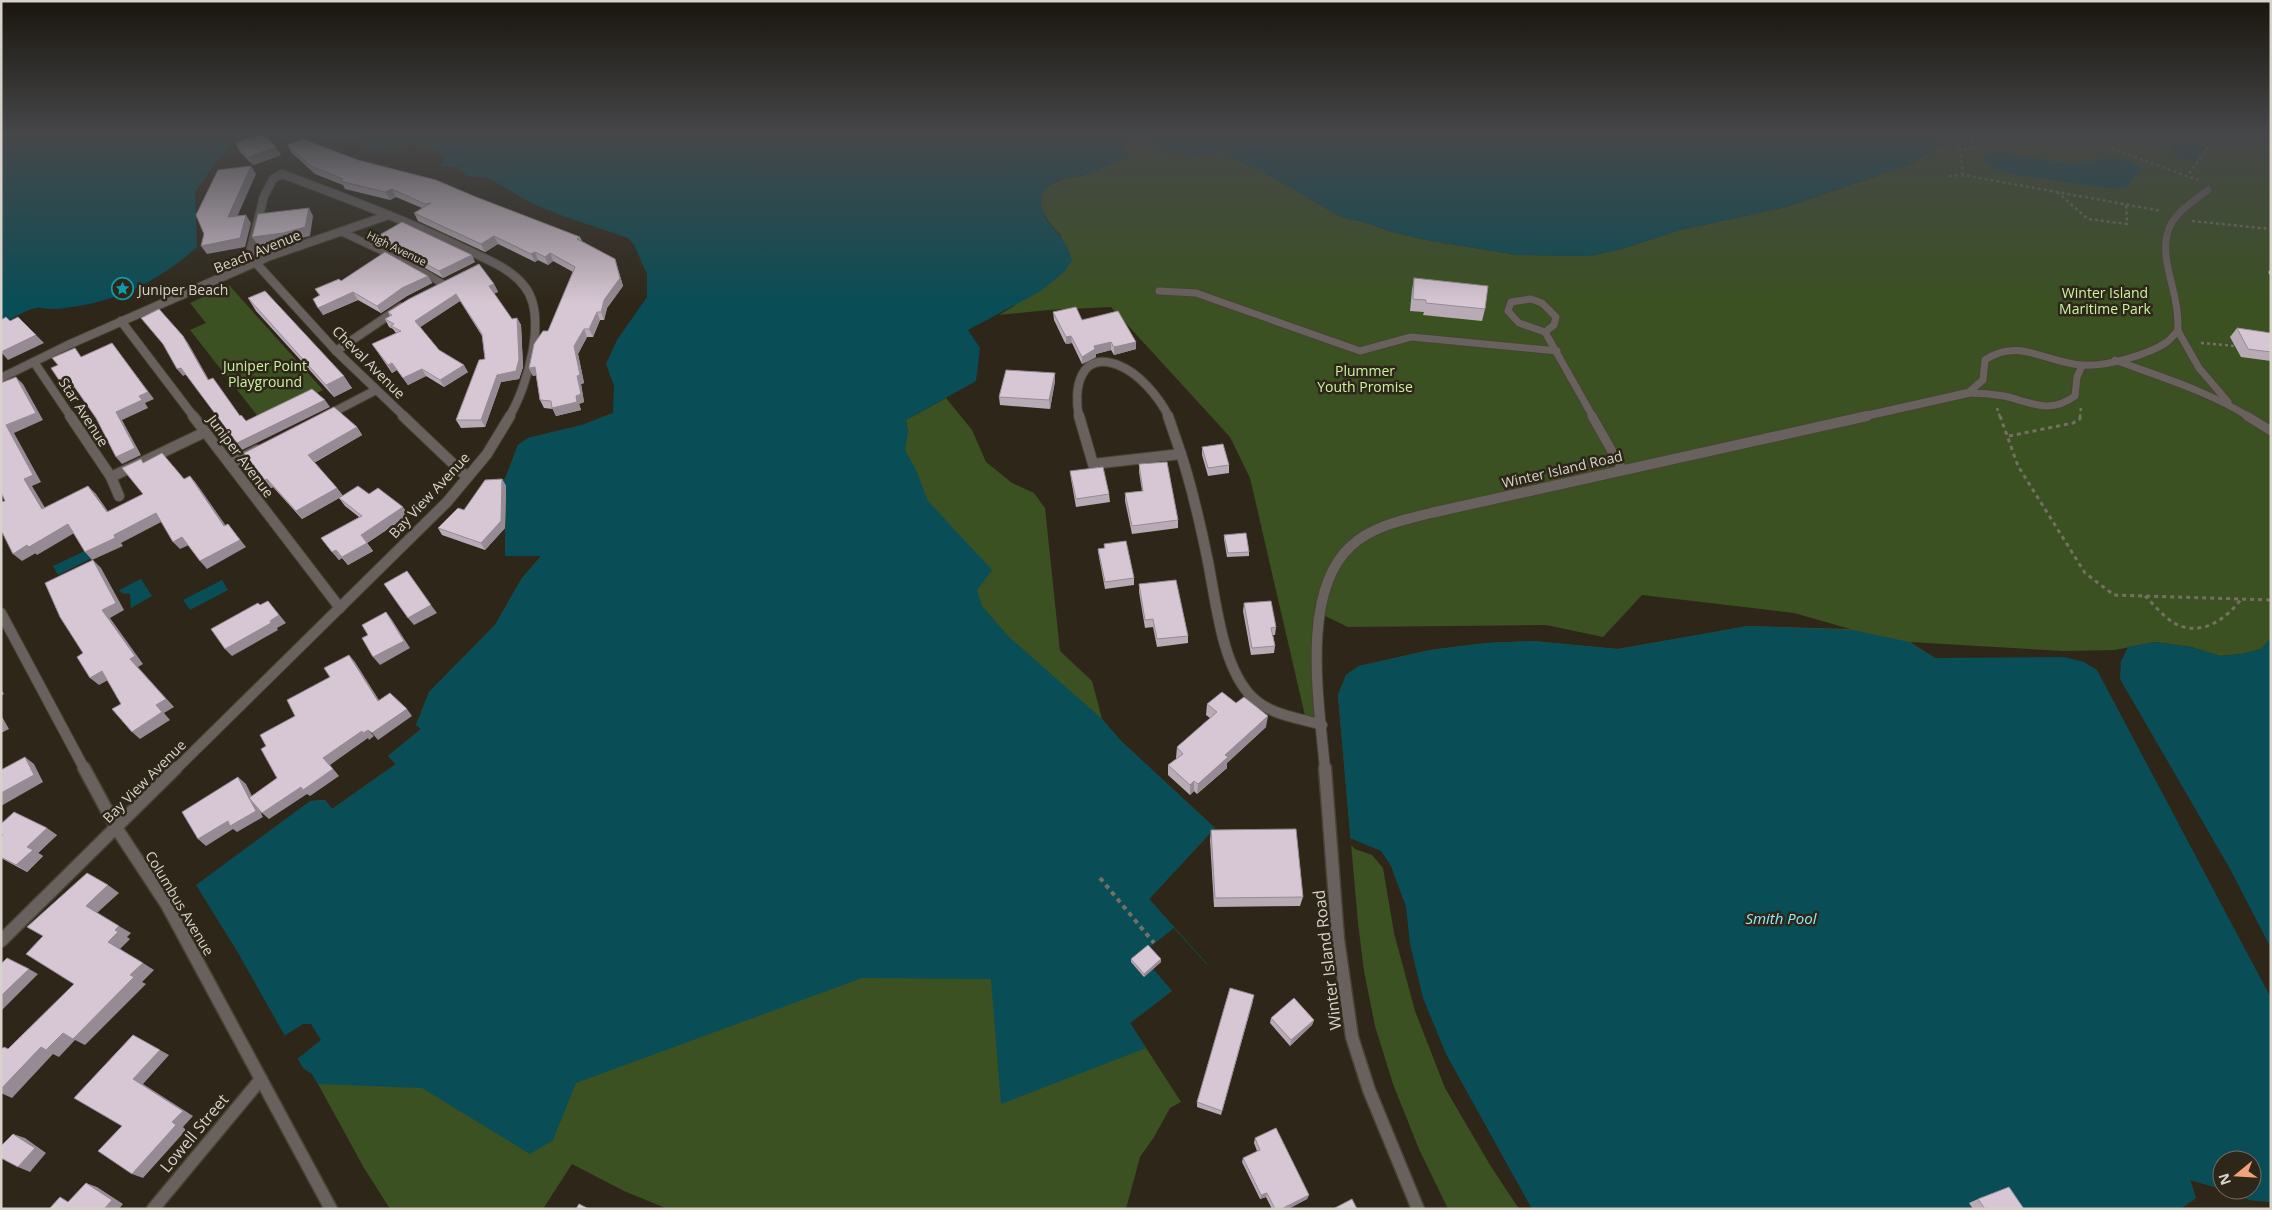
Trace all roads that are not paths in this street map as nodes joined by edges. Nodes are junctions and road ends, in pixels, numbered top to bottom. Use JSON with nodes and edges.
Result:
{"nodes":[{"id":1,"x":267,"y":190,"type":"edge"},
{"id":2,"x":325,"y":190,"type":"edge"},
{"id":3,"x":2208,"y":190,"type":"dead end"},
{"id":4,"x":389,"y":215,"type":"junction"},
{"id":5,"x":2167,"y":230,"type":"joint"},
{"id":6,"x":342,"y":232,"type":"junction"},
{"id":7,"x":256,"y":262,"type":"junction"},
{"id":8,"x":447,"y":282,"type":"joint"},
{"id":9,"x":435,"y":288,"type":"edge"},
{"id":10,"x":1159,"y":292,"type":"dead end"},
{"id":11,"x":410,"y":301,"type":"edge"},
{"id":12,"x":121,"y":321,"type":"junction"},
{"id":13,"x":2178,"y":331,"type":"junction"},
{"id":14,"x":1545,"y":332,"type":"junction"},
{"id":15,"x":336,"y":351,"type":"junction"},
{"id":16,"x":1557,"y":351,"type":"junction"},
{"id":17,"x":2115,"y":360,"type":"junction"},
{"id":18,"x":34,"y":362,"type":"junction"},
{"id":19,"x":2082,"y":366,"type":"junction"},
{"id":20,"x":1,"y":378,"type":"edge"},
{"id":21,"x":376,"y":390,"type":"junction"},
{"id":22,"x":1968,"y":393,"type":"junction"},
{"id":23,"x":2232,"y":406,"type":"junction"},
{"id":24,"x":321,"y":418,"type":"edge"},
{"id":25,"x":205,"y":432,"type":"junction"},
{"id":26,"x":2271,"y":432,"type":"edge"},
{"id":27,"x":263,"y":447,"type":"edge"},
{"id":28,"x":1182,"y":454,"type":"junction"},
{"id":29,"x":230,"y":464,"type":"junction"},
{"id":30,"x":1622,"y":469,"type":"junction"},
{"id":31,"x":111,"y":477,"type":"junction"},
{"id":32,"x":467,"y":477,"type":"junction"},
{"id":33,"x":119,"y":496,"type":"dead end"},
{"id":34,"x":340,"y":608,"type":"junction"},
{"id":35,"x":1,"y":612,"type":"edge"},
{"id":36,"x":1322,"y":725,"type":"junction"},
{"id":37,"x":117,"y":829,"type":"junction"},
{"id":38,"x":1,"y":941,"type":"edge"},
{"id":39,"x":261,"y":1080,"type":"junction"},
{"id":40,"x":153,"y":1209,"type":"edge"},
{"id":41,"x":331,"y":1209,"type":"edge"},
{"id":42,"x":1418,"y":1209,"type":"edge"}],
"edges":[{"from":1,"to":7,"type":"street","name":"Bay View Avenue"},
{"from":2,"to":4,"type":"street","name":"Bay View Avenue"},
{"from":3,"to":5,"type":"lane"},
{"from":4,"to":6,"type":"street","name":"Beach Avenue"},
{"from":4,"to":32,"type":"street","name":"Bay View Avenue"},
{"from":5,"to":13,"type":"lane"},
{"from":6,"to":7,"type":"street","name":"Beach Avenue"},
{"from":6,"to":8,"type":"lane","name":"High Avenue"},
{"from":7,"to":12,"type":"street","name":"Beach Avenue"},
{"from":7,"to":15,"type":"street","name":"Cheval Avenue"},
{"from":8,"to":9,"type":"street"},
{"from":10,"to":16,"type":"lane"},
{"from":11,"to":15,"type":"street"},
{"from":12,"to":18,"type":"street","name":"Beach Avenue"},
{"from":12,"to":25,"type":"street","name":"Juniper Avenue"},
{"from":13,"to":17,"type":"lane"},
{"from":13,"to":23,"type":"lane"},
{"from":14,"to":14,"type":"lane"},
{"from":14,"to":16,"type":"lane"},
{"from":15,"to":21,"type":"street","name":"Cheval Avenue"},
{"from":16,"to":30,"type":"lane"},
{"from":17,"to":19,"type":"lane"},
{"from":17,"to":23,"type":"lane"},
{"from":18,"to":20,"type":"street","name":"Beach Avenue"},
{"from":18,"to":31,"type":"street","name":"Star Avenue"},
{"from":19,"to":22,"type":"lane"},
{"from":19,"to":22,"type":"lane","name":"Winter Island Road"},
{"from":21,"to":24,"type":"street"},
{"from":21,"to":32,"type":"street","name":"Cheval Avenue"},
{"from":22,"to":30,"type":"street","name":"Winter Island Road"},
{"from":23,"to":26,"type":"lane"},
{"from":25,"to":29,"type":"street","name":"Juniper Avenue"},
{"from":25,"to":31,"type":"street"},
{"from":27,"to":29,"type":"street"},
{"from":28,"to":28,"type":"street"},
{"from":28,"to":36,"type":"street"},
{"from":29,"to":34,"type":"street","name":"Juniper Avenue"},
{"from":30,"to":36,"type":"street","name":"Winter Island Road"},
{"from":31,"to":33,"type":"street","name":"Star Avenue"},
{"from":32,"to":34,"type":"street","name":"Bay View Avenue"},
{"from":34,"to":37,"type":"street","name":"Bay View Avenue"},
{"from":35,"to":37,"type":"street","name":"Columbus Avenue"},
{"from":36,"to":42,"type":"street","name":"Winter Island Road"},
{"from":37,"to":38,"type":"street","name":"Bay View Avenue"},
{"from":37,"to":39,"type":"street","name":"Columbus Avenue"},
{"from":39,"to":40,"type":"street","name":"Lowell Street"},
{"from":39,"to":41,"type":"street","name":"Columbus Avenue"}]}
